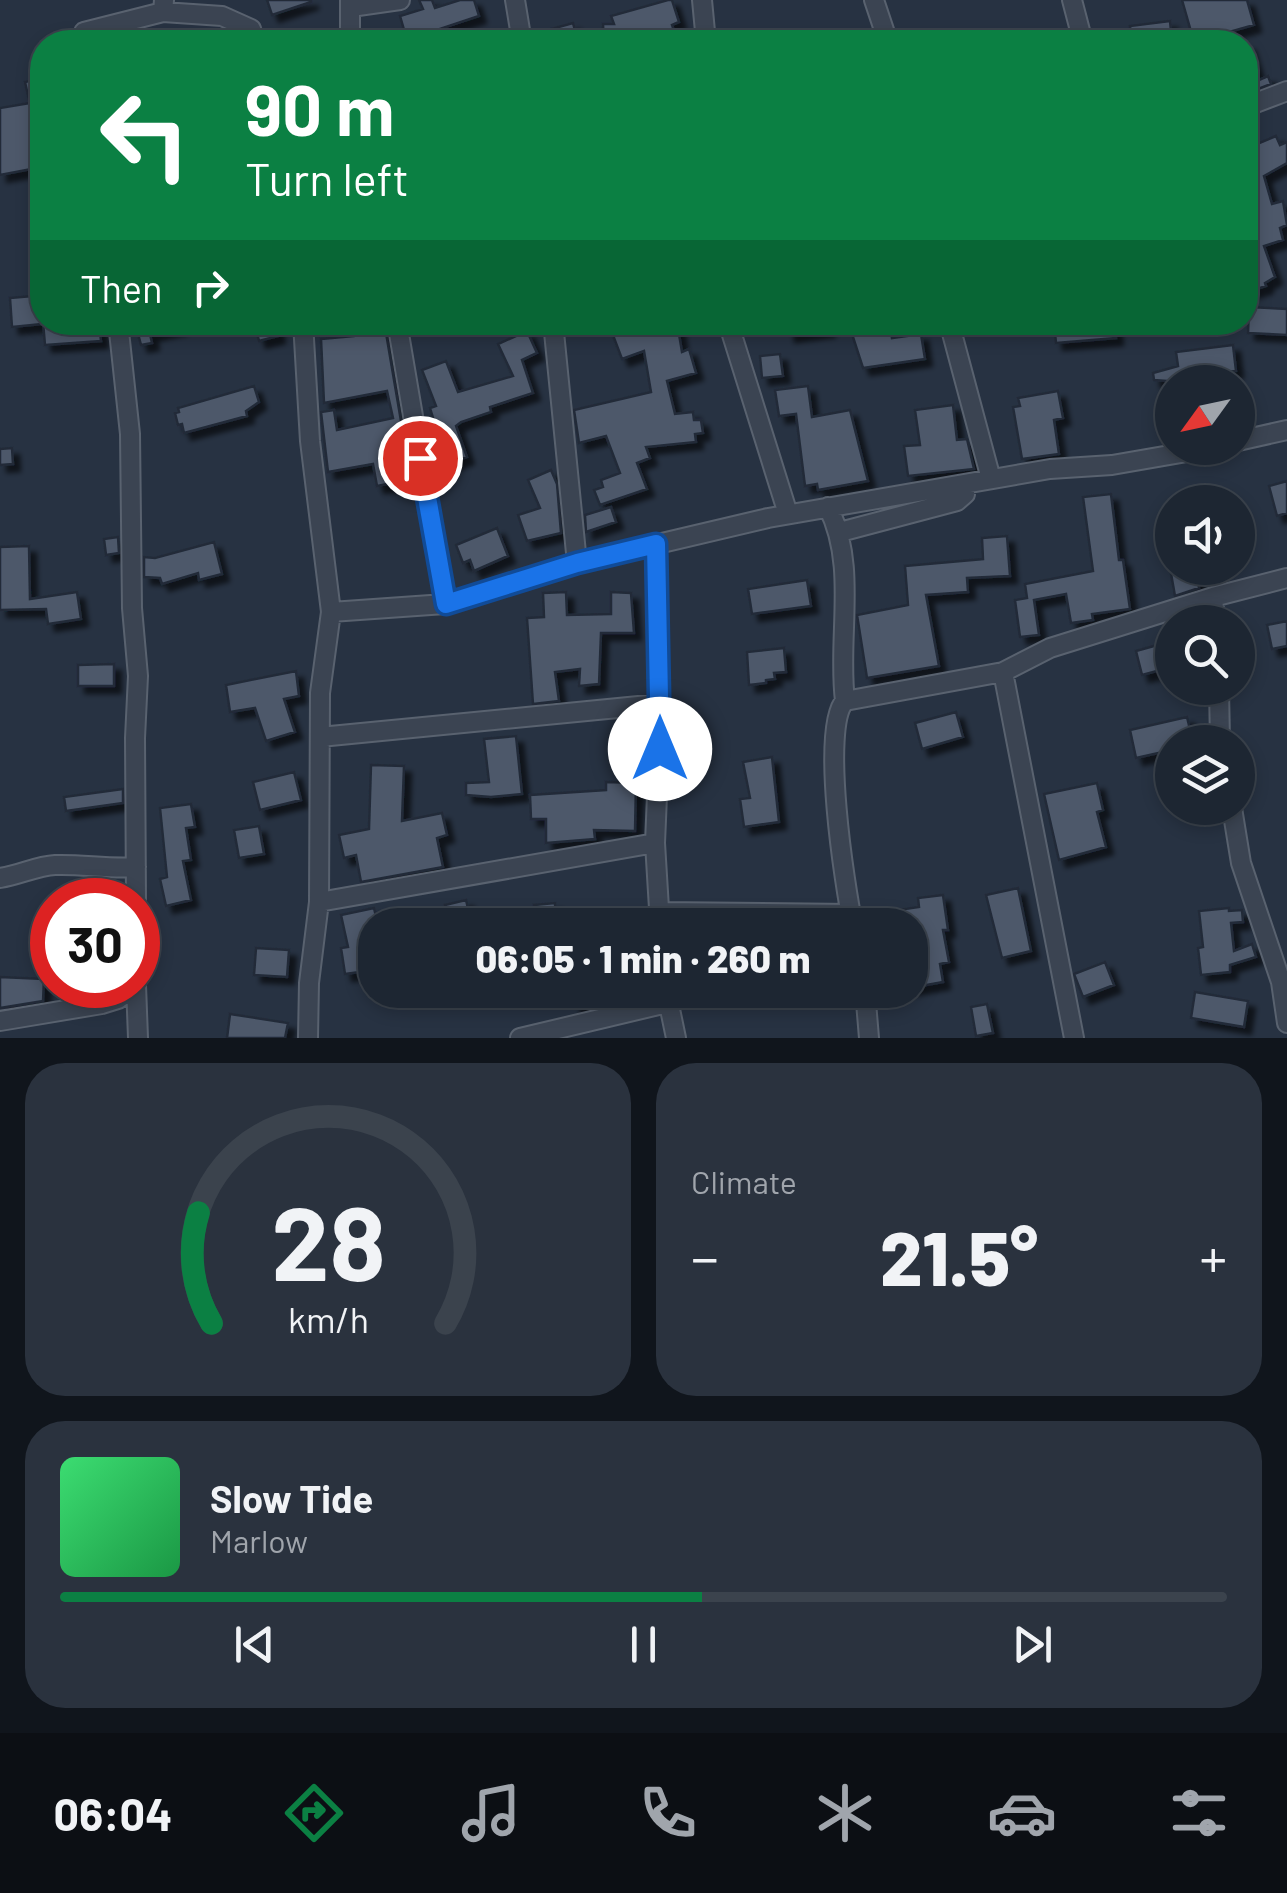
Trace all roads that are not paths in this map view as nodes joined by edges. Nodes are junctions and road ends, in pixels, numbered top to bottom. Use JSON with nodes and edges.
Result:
{"nodes":[{"id":1,"x":400,"y":0,"type":"edge"},
{"id":2,"x":515,"y":0,"type":"edge"},
{"id":3,"x":702,"y":0,"type":"edge"},
{"id":4,"x":874,"y":0,"type":"edge"},
{"id":5,"x":1072,"y":0,"type":"edge"},
{"id":6,"x":350,"y":1,"type":"edge"},
{"id":7,"x":163,"y":6,"type":"edge"},
{"id":8,"x":90,"y":30,"type":"edge"},
{"id":9,"x":252,"y":30,"type":"edge"},
{"id":10,"x":350,"y":30,"type":"edge"},
{"id":11,"x":520,"y":30,"type":"edge"},
{"id":12,"x":705,"y":30,"type":"edge"},
{"id":13,"x":884,"y":30,"type":"edge"},
{"id":14,"x":1080,"y":30,"type":"edge"},
{"id":15,"x":1287,"y":91,"type":"edge"},
{"id":16,"x":1258,"y":102,"type":"edge"},
{"id":17,"x":119,"y":335,"type":"edge"},
{"id":18,"x":305,"y":335,"type":"edge"},
{"id":19,"x":399,"y":335,"type":"edge"},
{"id":20,"x":553,"y":335,"type":"edge"},
{"id":21,"x":732,"y":335,"type":"edge"},
{"id":22,"x":953,"y":335,"type":"edge"},
{"id":23,"x":1287,"y":430,"type":"edge"},
{"id":24,"x":1255,"y":437,"type":"edge"},
{"id":25,"x":1155,"y":458,"type":"edge"},
{"id":26,"x":991,"y":479,"type":"junction"},
{"id":27,"x":966,"y":484,"type":"junction"},
{"id":28,"x":828,"y":507,"type":"junction"},
{"id":29,"x":788,"y":514,"type":"junction"},
{"id":30,"x":840,"y":532,"type":"junction"},
{"id":31,"x":656,"y":544,"type":"junction"},
{"id":32,"x":577,"y":563,"type":"junction"},
{"id":33,"x":1287,"y":578,"type":"edge"},
{"id":34,"x":1213,"y":596,"type":"junction"},
{"id":35,"x":446,"y":604,"type":"junction"},
{"id":36,"x":1214,"y":605,"type":"edge"},
{"id":37,"x":331,"y":612,"type":"junction"},
{"id":38,"x":1003,"y":672,"type":"junction"},
{"id":39,"x":844,"y":701,"type":"junction"},
{"id":40,"x":659,"y":704,"type":"junction"},
{"id":41,"x":320,"y":738,"type":"junction"},
{"id":42,"x":1235,"y":825,"type":"edge"},
{"id":43,"x":655,"y":843,"type":"junction"},
{"id":44,"x":136,"y":866,"type":"junction"},
{"id":45,"x":0,"y":878,"type":"edge"},
{"id":46,"x":136,"y":878,"type":"edge"},
{"id":47,"x":318,"y":902,"type":"junction"},
{"id":48,"x":658,"y":908,"type":"edge"},
{"id":49,"x":850,"y":908,"type":"edge"},
{"id":50,"x":78,"y":1008,"type":"edge"},
{"id":51,"x":137,"y":1008,"type":"edge"},
{"id":52,"x":628,"y":1008,"type":"edge"},
{"id":53,"x":669,"y":1008,"type":"edge"},
{"id":54,"x":866,"y":1008,"type":"edge"},
{"id":55,"x":0,"y":1021,"type":"edge"},
{"id":56,"x":1287,"y":1023,"type":"edge"},
{"id":57,"x":138,"y":1038,"type":"edge"},
{"id":58,"x":308,"y":1038,"type":"edge"},
{"id":59,"x":520,"y":1038,"type":"edge"},
{"id":60,"x":676,"y":1038,"type":"edge"},
{"id":61,"x":869,"y":1038,"type":"edge"},
{"id":62,"x":1074,"y":1038,"type":"edge"}],
"edges":[{"from":1,"to":6,"type":"street"},
{"from":2,"to":11,"type":"street"},
{"from":3,"to":12,"type":"street"},
{"from":4,"to":13,"type":"street"},
{"from":5,"to":14,"type":"street"},
{"from":6,"to":10,"type":"street"},
{"from":7,"to":8,"type":"street"},
{"from":7,"to":9,"type":"street"},
{"from":15,"to":16,"type":"street"},
{"from":17,"to":44,"type":"street"},
{"from":18,"to":37,"type":"street"},
{"from":19,"to":35,"type":"street"},
{"from":20,"to":32,"type":"street"},
{"from":21,"to":29,"type":"street"},
{"from":22,"to":26,"type":"street"},
{"from":23,"to":24,"type":"street"},
{"from":25,"to":26,"type":"street"},
{"from":26,"to":27,"type":"street"},
{"from":27,"to":28,"type":"street"},
{"from":27,"to":30,"type":"street"},
{"from":28,"to":29,"type":"street"},
{"from":28,"to":30,"type":"street"},
{"from":29,"to":31,"type":"street"},
{"from":30,"to":39,"type":"street"},
{"from":31,"to":32,"type":"street"},
{"from":31,"to":40,"type":"street"},
{"from":32,"to":35,"type":"street"},
{"from":33,"to":34,"type":"street"},
{"from":34,"to":36,"type":"street"},
{"from":34,"to":38,"type":"street"},
{"from":35,"to":37,"type":"street"},
{"from":37,"to":41,"type":"street"},
{"from":38,"to":39,"type":"street"},
{"from":38,"to":62,"type":"street"},
{"from":39,"to":49,"type":"street"},
{"from":40,"to":41,"type":"street"},
{"from":40,"to":43,"type":"street"},
{"from":41,"to":47,"type":"street"},
{"from":42,"to":56,"type":"street"},
{"from":43,"to":47,"type":"street"},
{"from":43,"to":48,"type":"street"},
{"from":44,"to":45,"type":"street"},
{"from":44,"to":46,"type":"street"},
{"from":47,"to":58,"type":"street"},
{"from":50,"to":55,"type":"street"},
{"from":51,"to":57,"type":"street"},
{"from":52,"to":59,"type":"street"},
{"from":53,"to":60,"type":"street"},
{"from":54,"to":61,"type":"street"}]}
